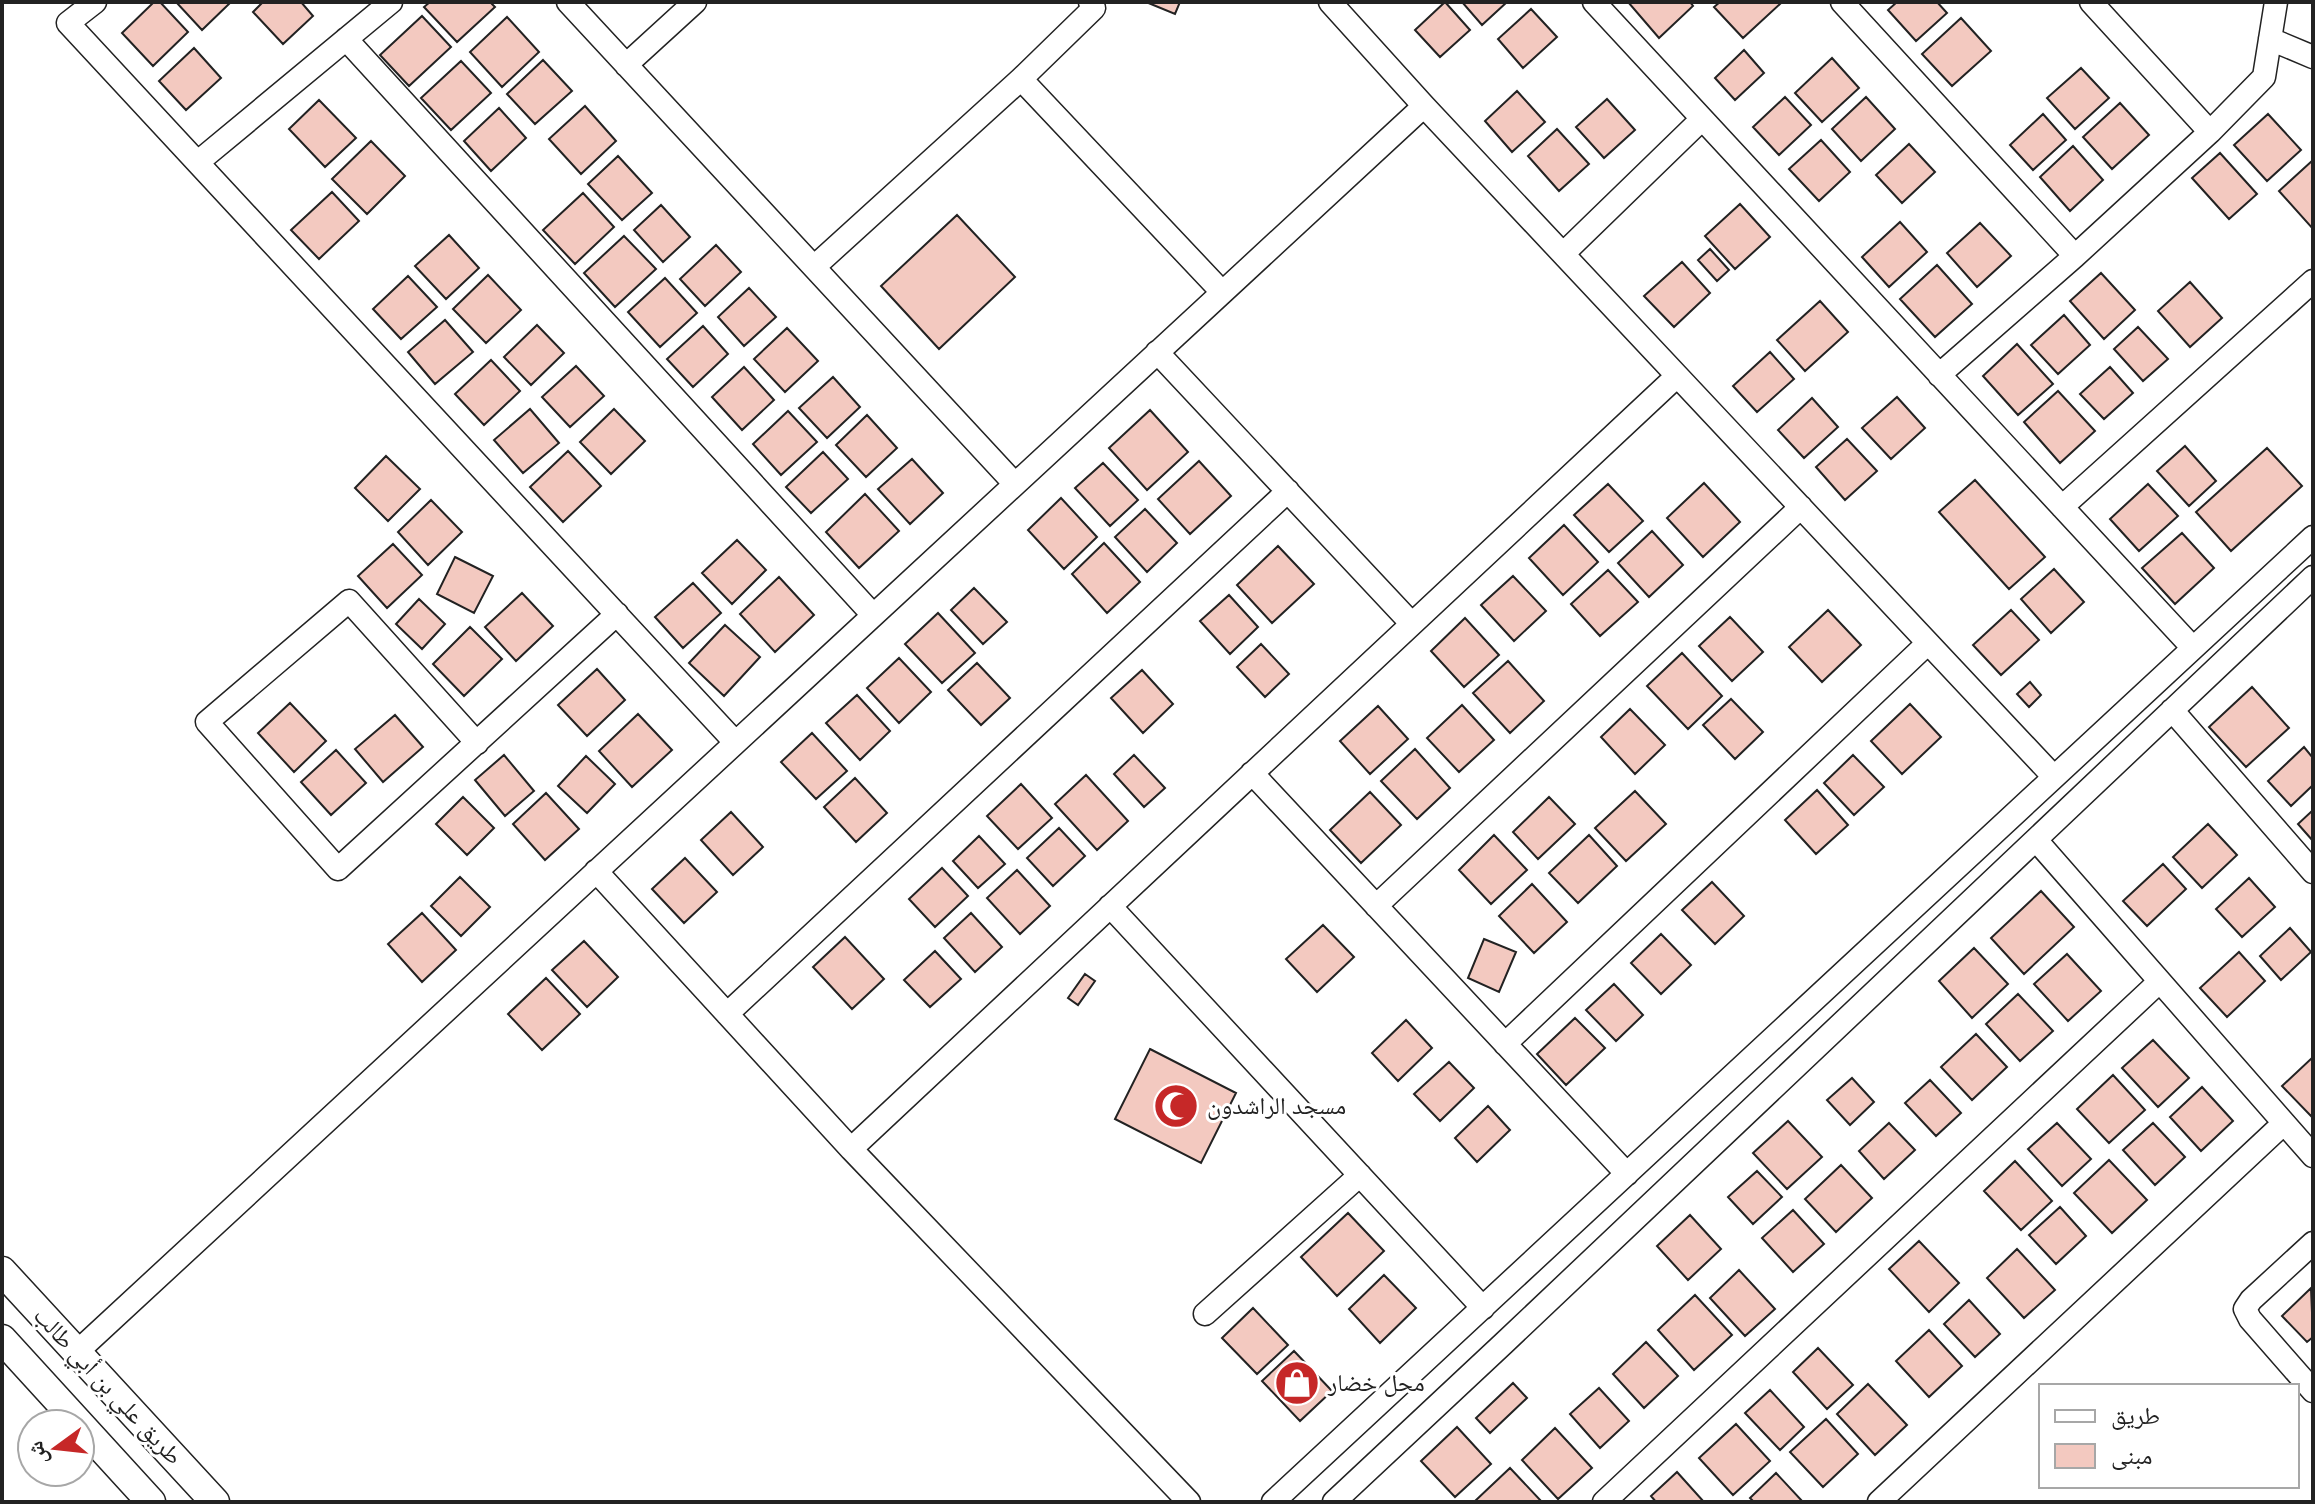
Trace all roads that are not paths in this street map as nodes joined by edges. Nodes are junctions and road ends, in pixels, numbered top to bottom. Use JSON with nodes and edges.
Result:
{"nodes":[{"id":1,"x":95,"y":2,"type":"edge"},
{"id":2,"x":391,"y":2,"type":"edge"},
{"id":3,"x":568,"y":2,"type":"edge"},
{"id":4,"x":695,"y":2,"type":"edge"},
{"id":5,"x":1090,"y":2,"type":"edge"},
{"id":6,"x":1330,"y":2,"type":"edge"},
{"id":7,"x":1594,"y":2,"type":"edge"},
{"id":8,"x":1842,"y":2,"type":"edge"},
{"id":9,"x":2091,"y":2,"type":"edge"},
{"id":10,"x":2276,"y":2,"type":"edge"},
{"id":11,"x":346,"y":39,"type":"junction"},
{"id":12,"x":2270,"y":39,"type":"junction"},
{"id":13,"x":2313,"y":57,"type":"edge"},
{"id":14,"x":626,"y":65,"type":"junction"},
{"id":15,"x":1021,"y":79,"type":"junction"},
{"id":16,"x":1424,"y":106,"type":"junction"},
{"id":17,"x":1702,"y":119,"type":"junction"},
{"id":18,"x":2210,"y":132,"type":"junction"},
{"id":19,"x":198,"y":162,"type":"junction"},
{"id":20,"x":1563,"y":254,"type":"junction"},
{"id":21,"x":2075,"y":256,"type":"junction"},
{"id":22,"x":814,"y":267,"type":"junction"},
{"id":23,"x":2313,"y":281,"type":"edge"},
{"id":24,"x":1222,"y":292,"type":"junction"},
{"id":25,"x":1157,"y":352,"type":"junction"},
{"id":26,"x":1939,"y":375,"type":"junction"},
{"id":27,"x":1677,"y":376,"type":"junction"},
{"id":28,"x":1014,"y":483,"type":"junction"},
{"id":29,"x":1288,"y":491,"type":"junction"},
{"id":30,"x":1801,"y":507,"type":"junction"},
{"id":31,"x":2062,"y":507,"type":"junction"},
{"id":32,"x":2313,"y":537,"type":"edge"},
{"id":33,"x":2309,"y":589,"type":"edge"},
{"id":34,"x":617,"y":614,"type":"junction"},
{"id":35,"x":873,"y":615,"type":"junction"},
{"id":36,"x":1412,"y":624,"type":"junction"},
{"id":37,"x":1928,"y":643,"type":"junction"},
{"id":38,"x":2193,"y":648,"type":"junction"},
{"id":39,"x":2172,"y":710,"type":"junction"},
{"id":40,"x":735,"y":742,"type":"junction"},
{"id":41,"x":477,"y":743,"type":"junction"},
{"id":42,"x":1252,"y":773,"type":"junction"},
{"id":43,"x":2054,"y":777,"type":"junction"},
{"id":44,"x":2036,"y":840,"type":"junction"},
{"id":45,"x":596,"y":871,"type":"junction"},
{"id":46,"x":2313,"y":872,"type":"edge"},
{"id":47,"x":1110,"y":906,"type":"junction"},
{"id":48,"x":1376,"y":906,"type":"junction"},
{"id":49,"x":2159,"y":982,"type":"junction"},
{"id":50,"x":727,"y":1014,"type":"junction"},
{"id":51,"x":1505,"y":1044,"type":"junction"},
{"id":52,"x":2283,"y":1124,"type":"junction"},
{"id":53,"x":851,"y":1149,"type":"junction"},
{"id":54,"x":2313,"y":1156,"type":"edge"},
{"id":55,"x":1627,"y":1174,"type":"junction"},
{"id":56,"x":1360,"y":1175,"type":"junction"},
{"id":57,"x":2313,"y":1243,"type":"edge"},
{"id":58,"x":2,"y":1271,"type":"edge"},
{"id":59,"x":1483,"y":1308,"type":"junction"},
{"id":60,"x":1205,"y":1314,"type":"dead end"},
{"id":61,"x":2,"y":1339,"type":"edge"},
{"id":62,"x":77,"y":1352,"type":"junction"},
{"id":63,"x":2313,"y":1391,"type":"edge"},
{"id":64,"x":151,"y":1502,"type":"edge"},
{"id":65,"x":215,"y":1502,"type":"edge"},
{"id":66,"x":1189,"y":1502,"type":"edge"},
{"id":67,"x":1273,"y":1502,"type":"edge"},
{"id":68,"x":1334,"y":1502,"type":"edge"},
{"id":69,"x":1604,"y":1502,"type":"edge"},
{"id":70,"x":1879,"y":1502,"type":"edge"}],
"edges":[{"from":1,"to":19,"type":"street"},
{"from":2,"to":11,"type":"street"},
{"from":3,"to":14,"type":"street"},
{"from":4,"to":14,"type":"street"},
{"from":5,"to":15,"type":"street"},
{"from":6,"to":16,"type":"street"},
{"from":7,"to":17,"type":"street"},
{"from":8,"to":21,"type":"street"},
{"from":9,"to":18,"type":"street"},
{"from":10,"to":12,"type":"street"},
{"from":11,"to":19,"type":"street"},
{"from":11,"to":35,"type":"street"},
{"from":12,"to":13,"type":"street"},
{"from":12,"to":18,"type":"street"},
{"from":14,"to":22,"type":"street"},
{"from":15,"to":22,"type":"street"},
{"from":15,"to":24,"type":"street"},
{"from":16,"to":20,"type":"street"},
{"from":16,"to":24,"type":"street"},
{"from":17,"to":20,"type":"street"},
{"from":17,"to":26,"type":"street"},
{"from":18,"to":21,"type":"street"},
{"from":19,"to":34,"type":"street"},
{"from":20,"to":27,"type":"street"},
{"from":21,"to":26,"type":"street"},
{"from":22,"to":28,"type":"street"},
{"from":23,"to":31,"type":"street"},
{"from":24,"to":25,"type":"street"},
{"from":25,"to":28,"type":"street"},
{"from":25,"to":29,"type":"street"},
{"from":26,"to":31,"type":"street"},
{"from":27,"to":30,"type":"street"},
{"from":27,"to":36,"type":"street"},
{"from":28,"to":35,"type":"street"},
{"from":29,"to":36,"type":"street"},
{"from":29,"to":50,"type":"street"},
{"from":30,"to":37,"type":"street"},
{"from":30,"to":48,"type":"street"},
{"from":31,"to":38,"type":"street"},
{"from":32,"to":38,"type":"street"},
{"from":33,"to":39,"type":"street"},
{"from":34,"to":40,"type":"street"},
{"from":34,"to":41,"type":"street"},
{"from":35,"to":40,"type":"street"},
{"from":36,"to":42,"type":"street"},
{"from":37,"to":43,"type":"street"},
{"from":37,"to":51,"type":"street"},
{"from":38,"to":43,"type":"street"},
{"from":39,"to":44,"type":"street"},
{"from":39,"to":46,"type":"street"},
{"from":40,"to":45,"type":"street"},
{"from":41,"to":41,"type":"street"},
{"from":42,"to":47,"type":"street"},
{"from":42,"to":48,"type":"street"},
{"from":43,"to":55,"type":"street"},
{"from":44,"to":49,"type":"street"},
{"from":44,"to":68,"type":"street"},
{"from":45,"to":50,"type":"street"},
{"from":45,"to":62,"type":"street"},
{"from":47,"to":53,"type":"street"},
{"from":47,"to":56,"type":"street"},
{"from":48,"to":51,"type":"street"},
{"from":49,"to":52,"type":"street"},
{"from":49,"to":69,"type":"street"},
{"from":50,"to":53,"type":"street"},
{"from":51,"to":55,"type":"street"},
{"from":52,"to":54,"type":"street"},
{"from":52,"to":70,"type":"street"},
{"from":53,"to":66,"type":"street"},
{"from":55,"to":59,"type":"street"},
{"from":56,"to":59,"type":"street"},
{"from":56,"to":60,"type":"street"},
{"from":57,"to":63,"type":"street"},
{"from":58,"to":62,"type":"main road","name":"طريق علي بن أبي طالب"},
{"from":59,"to":67,"type":"street"},
{"from":61,"to":64,"type":"main road","name":"طريق علي بن أبي طالب"},
{"from":62,"to":65,"type":"main road","name":"طريق علي بن أبي طالب"}]}
